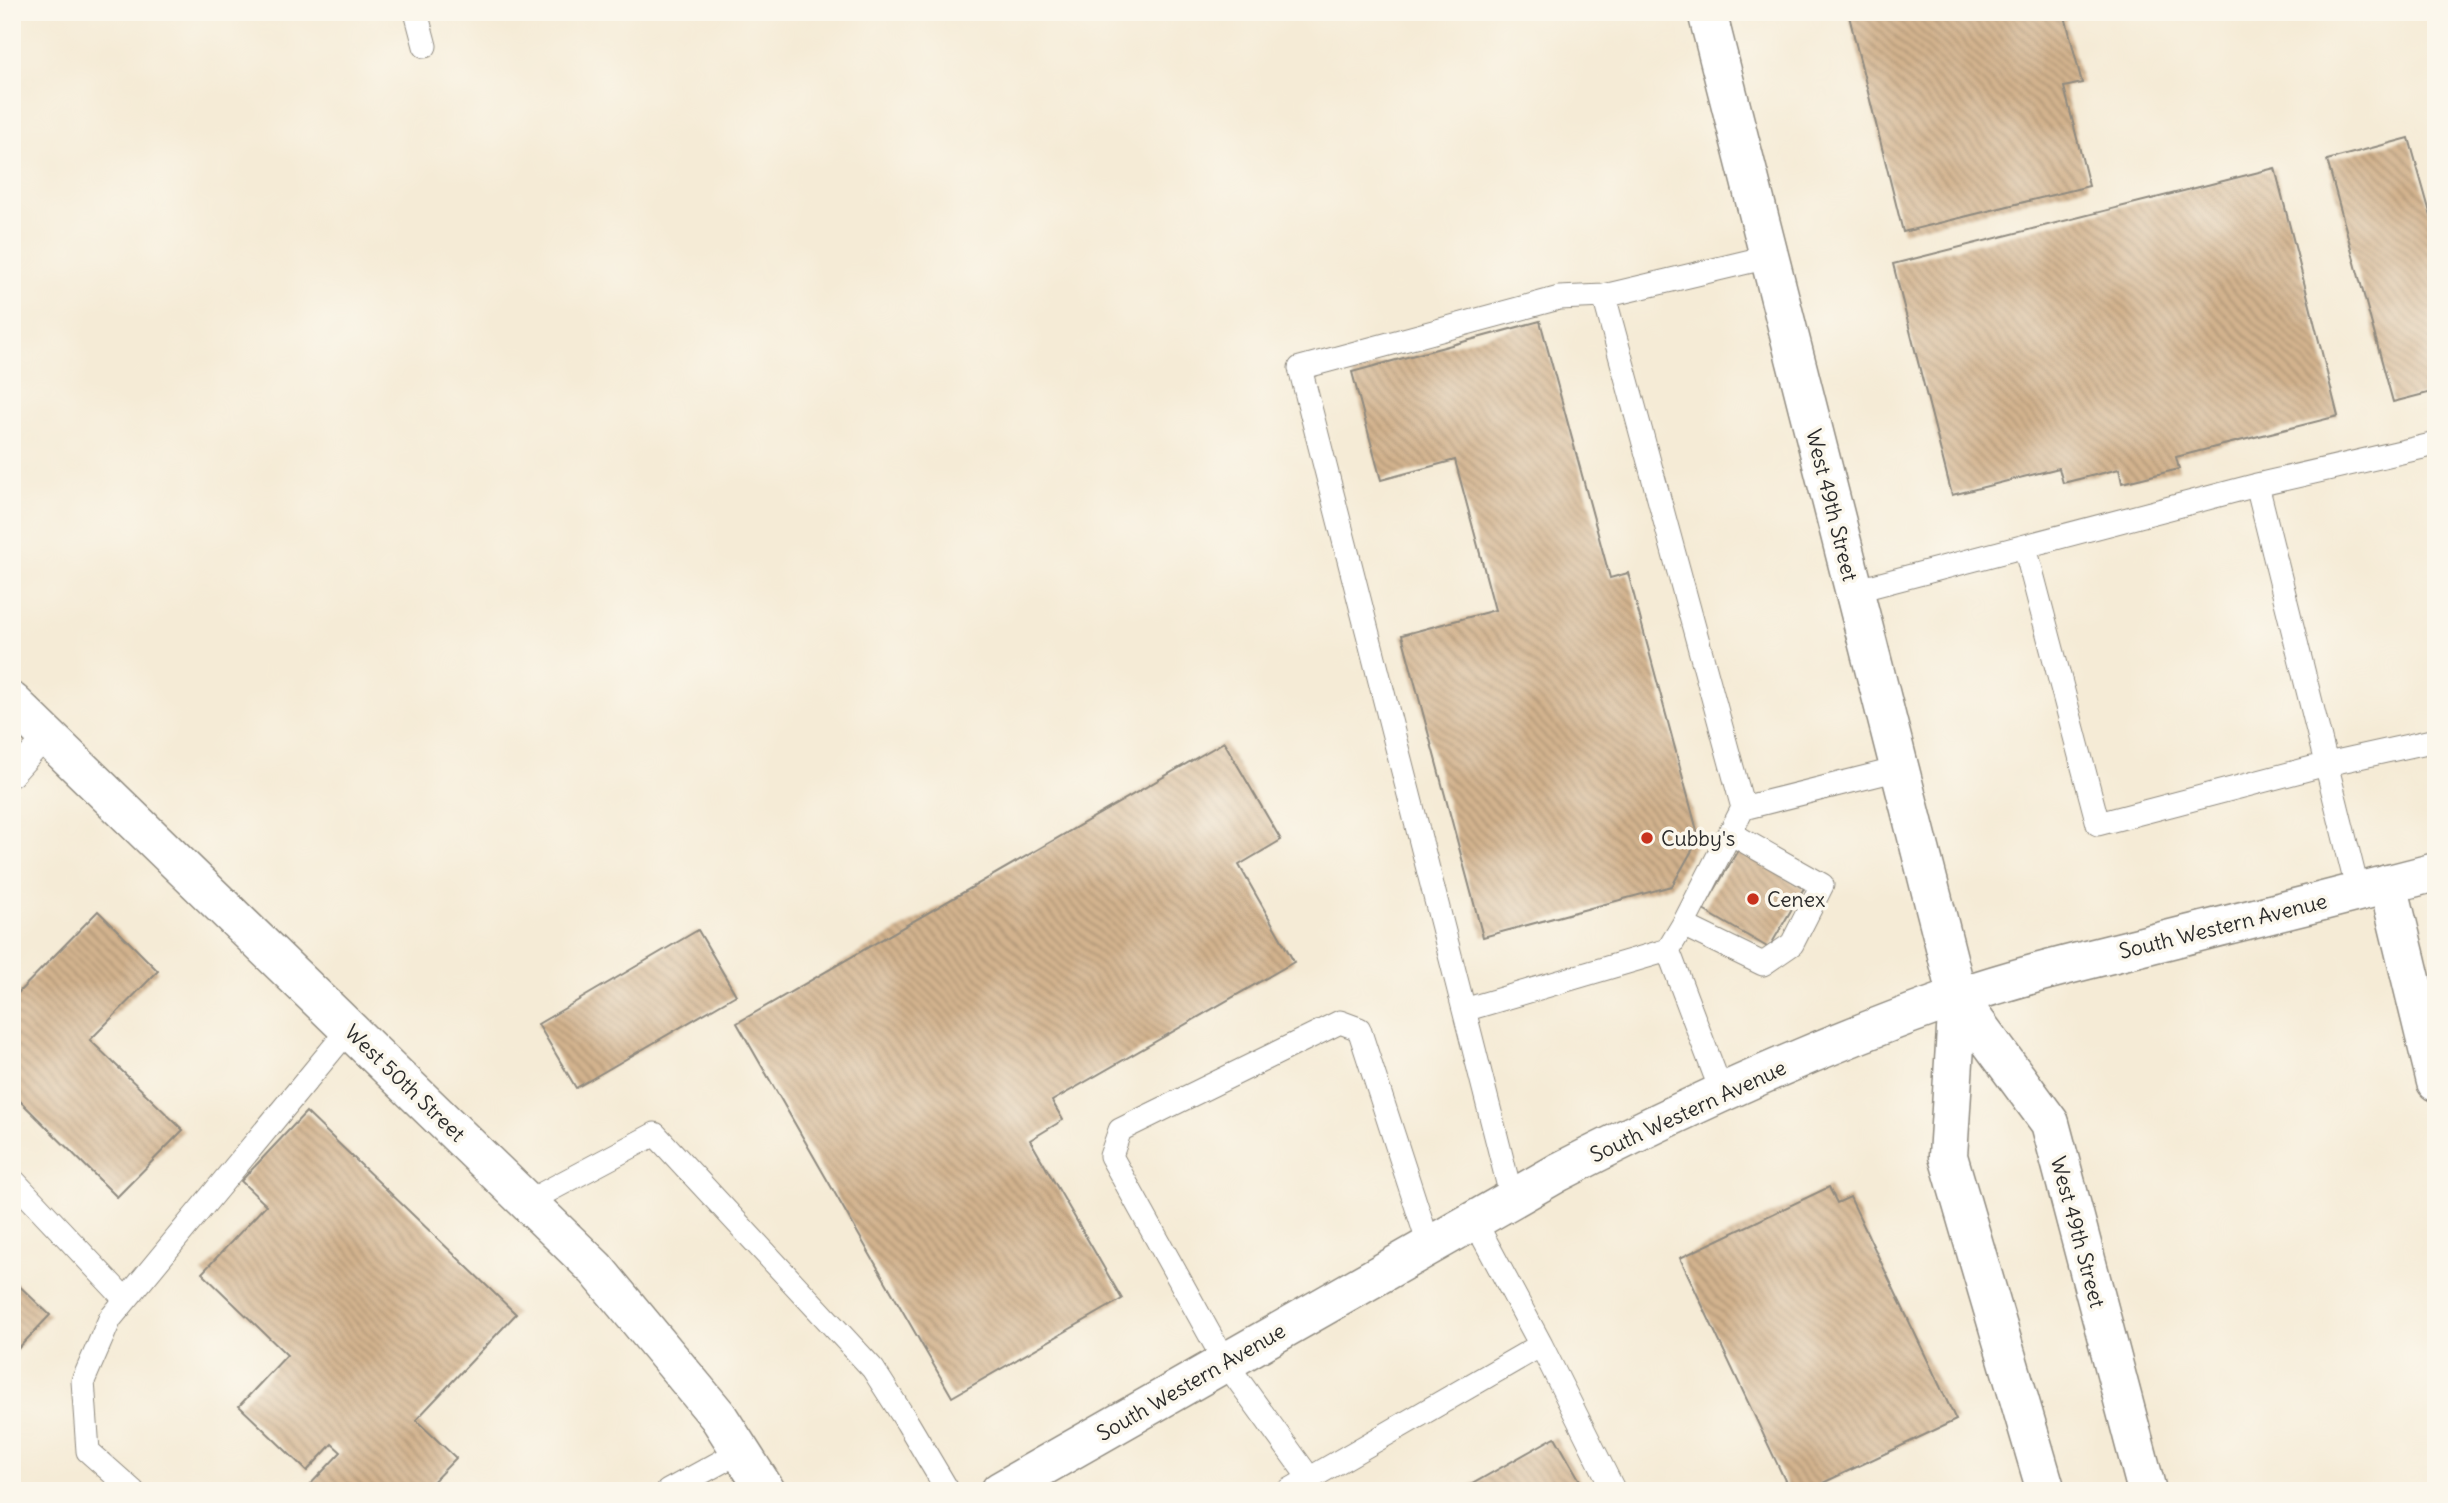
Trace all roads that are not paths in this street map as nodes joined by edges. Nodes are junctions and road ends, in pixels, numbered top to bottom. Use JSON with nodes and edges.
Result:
{"nodes":[{"id":1,"x":416,"y":12,"type":"edge"},
{"id":2,"x":1707,"y":12,"type":"edge"},
{"id":3,"x":425,"y":46,"type":"dead end"},
{"id":4,"x":1768,"y":257,"type":"junction"},
{"id":5,"x":1604,"y":296,"type":"junction"},
{"id":6,"x":2436,"y":444,"type":"edge"},
{"id":7,"x":2257,"y":485,"type":"junction"},
{"id":8,"x":2025,"y":547,"type":"junction"},
{"id":9,"x":1854,"y":591,"type":"junction"},
{"id":10,"x":12,"y":702,"type":"edge"},
{"id":11,"x":47,"y":736,"type":"junction"},
{"id":12,"x":2436,"y":740,"type":"edge"},
{"id":13,"x":2327,"y":764,"type":"junction"},
{"id":14,"x":1899,"y":769,"type":"junction"},
{"id":15,"x":12,"y":775,"type":"edge"},
{"id":16,"x":1743,"y":808,"type":"junction"},
{"id":17,"x":1730,"y":833,"type":"junction"},
{"id":18,"x":2436,"y":872,"type":"edge"},
{"id":19,"x":2373,"y":888,"type":"junction"},
{"id":20,"x":1683,"y":925,"type":"junction"},
{"id":21,"x":1668,"y":950,"type":"junction"},
{"id":22,"x":1958,"y":998,"type":"junction"},
{"id":23,"x":1464,"y":1010,"type":"junction"},
{"id":24,"x":2429,"y":1027,"type":"edge"},
{"id":25,"x":349,"y":1029,"type":"junction"},
{"id":26,"x":2436,"y":1082,"type":"edge"},
{"id":27,"x":1722,"y":1093,"type":"junction"},
{"id":28,"x":12,"y":1179,"type":"edge"},
{"id":29,"x":1512,"y":1199,"type":"junction"},
{"id":30,"x":527,"y":1202,"type":"junction"},
{"id":31,"x":1474,"y":1220,"type":"junction"},
{"id":32,"x":1429,"y":1245,"type":"junction"},
{"id":33,"x":125,"y":1298,"type":"junction"},
{"id":34,"x":1541,"y":1345,"type":"junction"},
{"id":35,"x":1225,"y":1362,"type":"junction"},
{"id":36,"x":741,"y":1451,"type":"junction"},
{"id":37,"x":1310,"y":1479,"type":"junction"},
{"id":38,"x":1024,"y":1485,"type":"edge"},
{"id":39,"x":133,"y":1491,"type":"edge"},
{"id":40,"x":668,"y":1491,"type":"edge"},
{"id":41,"x":766,"y":1491,"type":"edge"},
{"id":42,"x":947,"y":1491,"type":"edge"},
{"id":43,"x":1289,"y":1491,"type":"edge"},
{"id":44,"x":1614,"y":1491,"type":"edge"},
{"id":45,"x":2046,"y":1491,"type":"edge"},
{"id":46,"x":2147,"y":1491,"type":"edge"}],
"edges":[{"from":1,"to":3,"type":"lane"},
{"from":2,"to":4,"type":"main road","name":"West 49th Street"},
{"from":4,"to":5,"type":"lane"},
{"from":4,"to":9,"type":"main road","name":"West 49th Street"},
{"from":5,"to":16,"type":"lane"},
{"from":5,"to":23,"type":"lane"},
{"from":6,"to":7,"type":"lane"},
{"from":7,"to":8,"type":"lane"},
{"from":7,"to":13,"type":"lane"},
{"from":8,"to":9,"type":"lane"},
{"from":8,"to":13,"type":"lane"},
{"from":9,"to":14,"type":"main road","name":"West 49th Street"},
{"from":10,"to":11,"type":"main road","name":"West 50th Street"},
{"from":11,"to":15,"type":"lane"},
{"from":11,"to":25,"type":"main road","name":"West 50th Street"},
{"from":12,"to":13,"type":"lane"},
{"from":13,"to":19,"type":"lane"},
{"from":14,"to":16,"type":"lane"},
{"from":14,"to":22,"type":"main road","name":"West 49th Street"},
{"from":16,"to":17,"type":"lane"},
{"from":17,"to":20,"type":"lane"},
{"from":17,"to":20,"type":"lane"},
{"from":18,"to":19,"type":"main road","name":"South Western Avenue"},
{"from":19,"to":22,"type":"main road","name":"South Western Avenue"},
{"from":19,"to":24,"type":"main road"},
{"from":20,"to":21,"type":"lane"},
{"from":21,"to":23,"type":"lane"},
{"from":21,"to":27,"type":"lane"},
{"from":22,"to":27,"type":"main road","name":"South Western Avenue"},
{"from":22,"to":45,"type":"main road","name":"West 49th Street"},
{"from":22,"to":46,"type":"main road","name":"West 49th Street"},
{"from":23,"to":29,"type":"lane"},
{"from":24,"to":26,"type":"main road"},
{"from":25,"to":30,"type":"main road","name":"West 50th Street"},
{"from":25,"to":33,"type":"lane"},
{"from":27,"to":29,"type":"main road","name":"South Western Avenue"},
{"from":28,"to":33,"type":"lane"},
{"from":29,"to":31,"type":"main road","name":"South Western Avenue"},
{"from":30,"to":36,"type":"main road","name":"West 50th Street"},
{"from":30,"to":42,"type":"lane"},
{"from":31,"to":32,"type":"main road","name":"South Western Avenue"},
{"from":31,"to":34,"type":"lane"},
{"from":32,"to":35,"type":"main road","name":"South Western Avenue"},
{"from":32,"to":35,"type":"lane"},
{"from":33,"to":39,"type":"lane"},
{"from":34,"to":37,"type":"lane"},
{"from":34,"to":44,"type":"lane"},
{"from":35,"to":37,"type":"lane"},
{"from":35,"to":38,"type":"main road","name":"South Western Avenue"},
{"from":36,"to":40,"type":"lane"},
{"from":36,"to":41,"type":"main road","name":"West 50th Street"},
{"from":37,"to":43,"type":"lane"}]}
